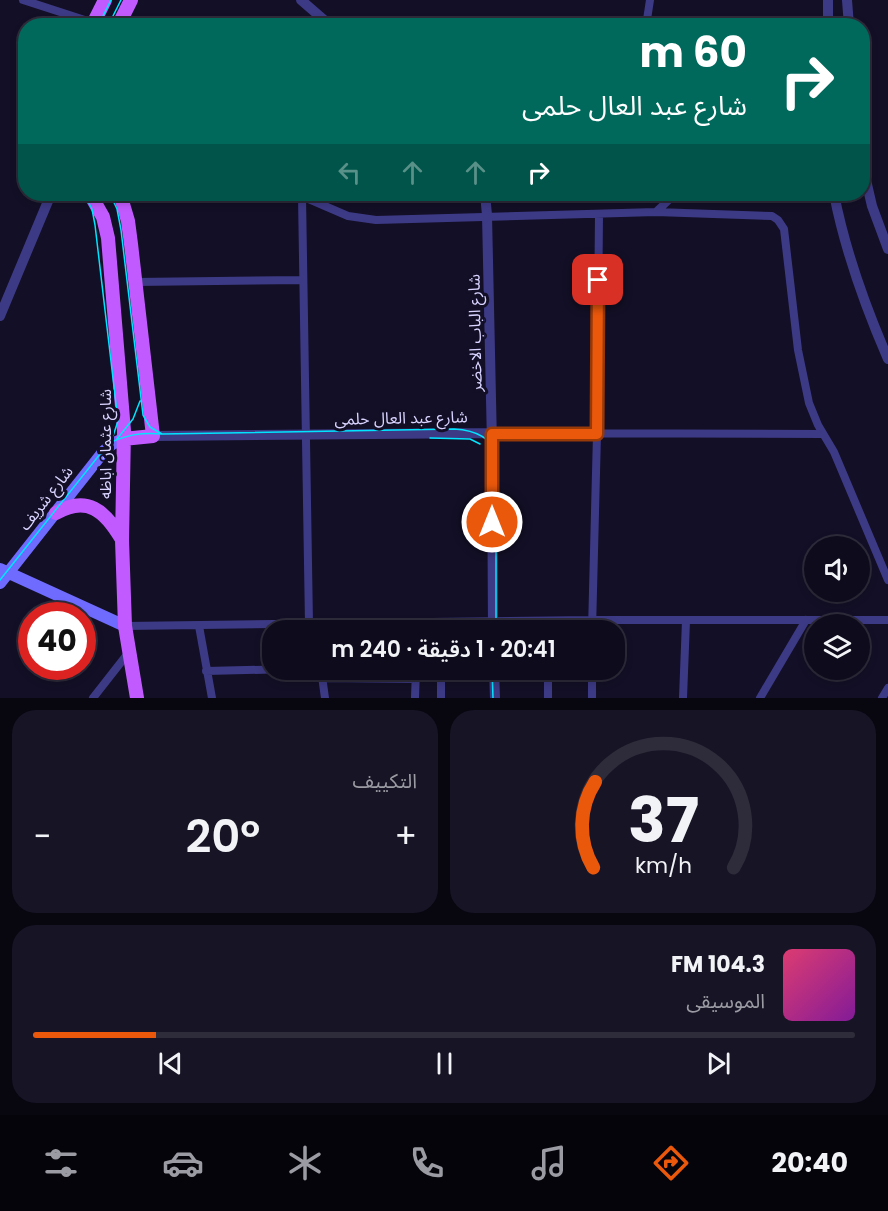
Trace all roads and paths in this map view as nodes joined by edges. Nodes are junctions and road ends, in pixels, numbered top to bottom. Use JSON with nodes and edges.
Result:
{"nodes":[{"id":1,"x":23,"y":0,"type":"edge"},
{"id":2,"x":105,"y":0,"type":"edge"},
{"id":3,"x":131,"y":0,"type":"edge"},
{"id":4,"x":301,"y":0,"type":"edge"},
{"id":5,"x":650,"y":0,"type":"edge"},
{"id":6,"x":828,"y":0,"type":"edge"},
{"id":7,"x":848,"y":1,"type":"edge"},
{"id":8,"x":76,"y":18,"type":"edge"},
{"id":9,"x":96,"y":18,"type":"edge"},
{"id":10,"x":122,"y":18,"type":"edge"},
{"id":11,"x":322,"y":18,"type":"edge"},
{"id":12,"x":647,"y":18,"type":"edge"},
{"id":13,"x":828,"y":18,"type":"edge"},
{"id":14,"x":849,"y":18,"type":"edge"},
{"id":15,"x":870,"y":197,"type":"edge"},
{"id":16,"x":48,"y":201,"type":"edge"},
{"id":17,"x":94,"y":201,"type":"edge"},
{"id":18,"x":122,"y":201,"type":"edge"},
{"id":19,"x":299,"y":201,"type":"edge"},
{"id":20,"x":312,"y":201,"type":"edge"},
{"id":21,"x":486,"y":201,"type":"edge"},
{"id":22,"x":668,"y":201,"type":"edge"},
{"id":23,"x":835,"y":201,"type":"edge"},
{"id":24,"x":656,"y":212,"type":"junction"},
{"id":25,"x":599,"y":214,"type":"junction"},
{"id":26,"x":487,"y":215,"type":"junction"},
{"id":27,"x":888,"y":249,"type":"edge"},
{"id":28,"x":303,"y":280,"type":"junction"},
{"id":29,"x":135,"y":282,"type":"junction"},
{"id":30,"x":0,"y":316,"type":"edge"},
{"id":31,"x":876,"y":331,"type":"junction"},
{"id":32,"x":888,"y":335,"type":"edge"},
{"id":33,"x":888,"y":359,"type":"edge"},
{"id":34,"x":492,"y":434,"type":"junction"},
{"id":35,"x":597,"y":434,"type":"junction"},
{"id":36,"x":823,"y":434,"type":"junction"},
{"id":37,"x":153,"y":436,"type":"junction"},
{"id":38,"x":305,"y":436,"type":"junction"},
{"id":39,"x":123,"y":439,"type":"junction"},
{"id":40,"x":56,"y":513,"type":"junction"},
{"id":41,"x":122,"y":540,"type":"junction"},
{"id":42,"x":4,"y":571,"type":"edge"},
{"id":43,"x":888,"y":580,"type":"edge"},
{"id":44,"x":0,"y":583,"type":"edge"},
{"id":45,"x":314,"y":620,"type":"edge"},
{"id":46,"x":493,"y":620,"type":"edge"},
{"id":47,"x":592,"y":620,"type":"edge"},
{"id":48,"x":625,"y":620,"type":"edge"},
{"id":49,"x":804,"y":620,"type":"edge"},
{"id":50,"x":870,"y":620,"type":"edge"},
{"id":51,"x":888,"y":620,"type":"edge"},
{"id":52,"x":686,"y":621,"type":"junction"},
{"id":53,"x":804,"y":623,"type":"edge"},
{"id":54,"x":125,"y":626,"type":"junction"},
{"id":55,"x":199,"y":626,"type":"junction"},
{"id":56,"x":262,"y":626,"type":"edge"},
{"id":57,"x":129,"y":652,"type":"junction"},
{"id":58,"x":262,"y":670,"type":"edge"},
{"id":59,"x":206,"y":671,"type":"junction"},
{"id":60,"x":323,"y":680,"type":"edge"},
{"id":61,"x":416,"y":680,"type":"edge"},
{"id":62,"x":441,"y":680,"type":"edge"},
{"id":63,"x":494,"y":680,"type":"edge"},
{"id":64,"x":548,"y":680,"type":"edge"},
{"id":65,"x":592,"y":680,"type":"edge"},
{"id":66,"x":888,"y":688,"type":"edge"},
{"id":67,"x":93,"y":698,"type":"edge"},
{"id":68,"x":137,"y":698,"type":"edge"},
{"id":69,"x":212,"y":698,"type":"edge"},
{"id":70,"x":325,"y":698,"type":"edge"},
{"id":71,"x":415,"y":698,"type":"edge"},
{"id":72,"x":441,"y":698,"type":"edge"},
{"id":73,"x":495,"y":698,"type":"edge"},
{"id":74,"x":548,"y":698,"type":"edge"},
{"id":75,"x":592,"y":698,"type":"edge"},
{"id":76,"x":683,"y":698,"type":"edge"},
{"id":77,"x":760,"y":698,"type":"edge"},
{"id":78,"x":882,"y":698,"type":"edge"}],
"edges":[{"from":1,"to":8,"type":"street"},
{"from":2,"to":9,"type":"main road"},
{"from":3,"to":10,"type":"main road"},
{"from":4,"to":11,"type":"street"},
{"from":5,"to":12,"type":"street"},
{"from":6,"to":13,"type":"street"},
{"from":7,"to":14,"type":"street"},
{"from":15,"to":27,"type":"street"},
{"from":16,"to":30,"type":"street"},
{"from":17,"to":39,"type":"main road","name":"شارع عثمان اباظه"},
{"from":18,"to":29,"type":"main road"},
{"from":19,"to":28,"type":"street"},
{"from":20,"to":26,"type":"street"},
{"from":21,"to":26,"type":"street","name":"شارع الباب الاخضر"},
{"from":22,"to":24,"type":"street"},
{"from":23,"to":31,"type":"street"},
{"from":24,"to":25,"type":"street"},
{"from":24,"to":36,"type":"street"},
{"from":25,"to":26,"type":"street"},
{"from":25,"to":35,"type":"street"},
{"from":26,"to":34,"type":"street","name":"شارع الباب الاخضر"},
{"from":28,"to":29,"type":"street"},
{"from":28,"to":38,"type":"street"},
{"from":29,"to":37,"type":"main road"},
{"from":31,"to":32,"type":"street"},
{"from":31,"to":33,"type":"street"},
{"from":34,"to":35,"type":"street","name":"شارع عبد العال حلمى"},
{"from":34,"to":38,"type":"street","name":"شارع عبد العال حلمى"},
{"from":34,"to":46,"type":"street","name":"شارع الباب الاخضر"},
{"from":35,"to":36,"type":"street","name":"شارع عبد العال حلمى"},
{"from":35,"to":47,"type":"street"},
{"from":36,"to":43,"type":"street"},
{"from":37,"to":38,"type":"street","name":"شارع عبد العال حلمى"},
{"from":37,"to":39,"type":"main road","name":"شارع عبد العال حلمى"},
{"from":38,"to":45,"type":"street"},
{"from":39,"to":40,"type":"main road","name":"شارع شريف"},
{"from":39,"to":41,"type":"main road","name":"شارع عثمان اباظه"},
{"from":40,"to":41,"type":"main road"},
{"from":40,"to":42,"type":"main road","name":"شارع شريف"},
{"from":41,"to":54,"type":"main road","name":"شارع عثمان اباظه"},
{"from":42,"to":44,"type":"main road","name":"شارع شريف"},
{"from":42,"to":54,"type":"main road"},
{"from":48,"to":52,"type":"street"},
{"from":49,"to":52,"type":"street"},
{"from":50,"to":51,"type":"street"},
{"from":52,"to":76,"type":"street"},
{"from":53,"to":77,"type":"street"},
{"from":54,"to":55,"type":"street"},
{"from":54,"to":57,"type":"main road","name":"شارع عثمان اباظه"},
{"from":55,"to":56,"type":"street"},
{"from":55,"to":59,"type":"street"},
{"from":57,"to":67,"type":"street"},
{"from":57,"to":68,"type":"main road","name":"شارع عثمان اباظه"},
{"from":58,"to":59,"type":"street"},
{"from":59,"to":69,"type":"street"},
{"from":60,"to":70,"type":"street"},
{"from":61,"to":71,"type":"street"},
{"from":62,"to":72,"type":"street"},
{"from":63,"to":73,"type":"street"},
{"from":64,"to":74,"type":"street"},
{"from":65,"to":75,"type":"street"},
{"from":66,"to":78,"type":"street"}]}
